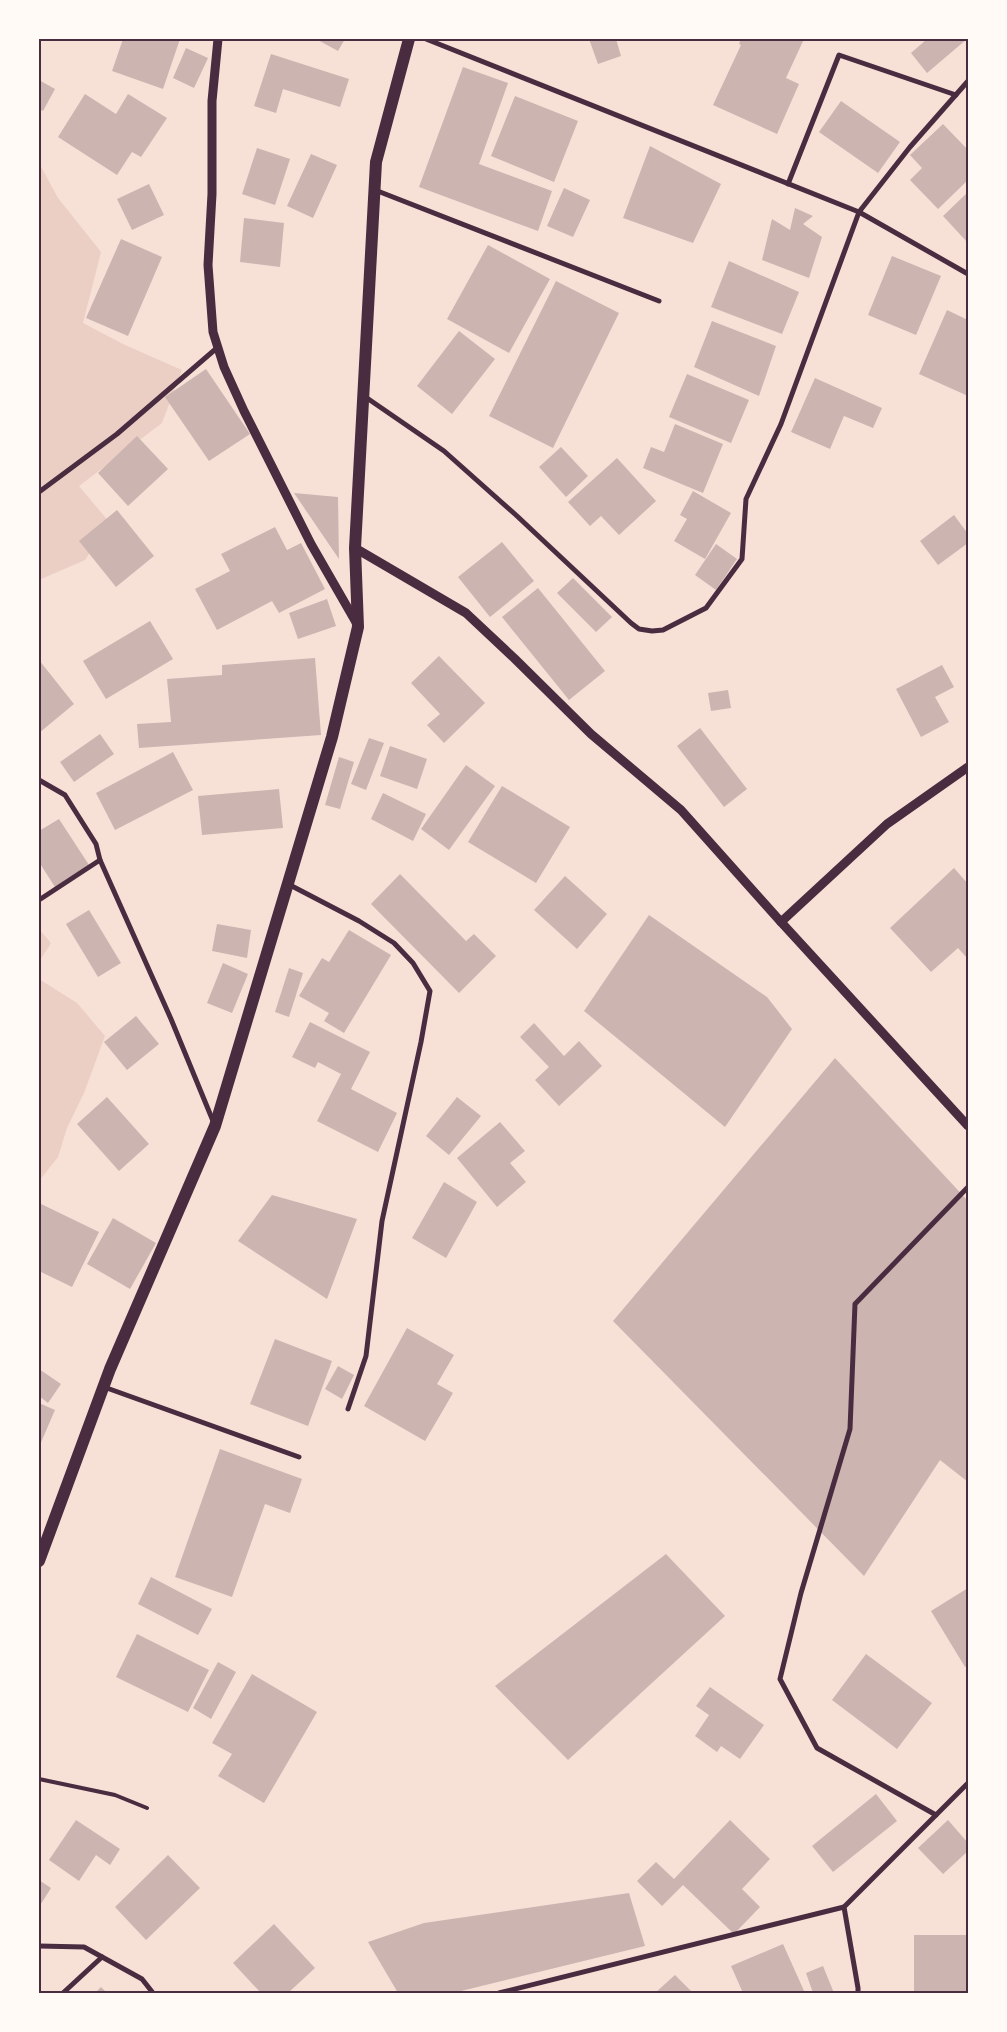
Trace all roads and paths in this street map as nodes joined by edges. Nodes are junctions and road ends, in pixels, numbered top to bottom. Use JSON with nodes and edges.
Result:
{"nodes":[{"id":1,"x":218,"y":39,"type":"edge"},
{"id":2,"x":409,"y":39,"type":"edge"},
{"id":3,"x":426,"y":39,"type":"edge"},
{"id":4,"x":968,"y":81,"type":"edge"},
{"id":5,"x":956,"y":95,"type":"junction"},
{"id":6,"x":788,"y":184,"type":"junction"},
{"id":7,"x":374,"y":189,"type":"junction"},
{"id":8,"x":859,"y":212,"type":"junction"},
{"id":9,"x":968,"y":274,"type":"edge"},
{"id":10,"x":659,"y":301,"type":"dead end"},
{"id":11,"x":218,"y":347,"type":"junction"},
{"id":12,"x":364,"y":395,"type":"junction"},
{"id":13,"x":39,"y":492,"type":"edge"},
{"id":14,"x":355,"y":548,"type":"junction"},
{"id":15,"x":358,"y":627,"type":"junction"},
{"id":16,"x":968,"y":766,"type":"edge"},
{"id":17,"x":39,"y":780,"type":"edge"},
{"id":18,"x":100,"y":860,"type":"junction"},
{"id":19,"x":288,"y":883,"type":"junction"},
{"id":20,"x":39,"y":900,"type":"edge"},
{"id":21,"x":780,"y":922,"type":"junction"},
{"id":22,"x":215,"y":1126,"type":"junction"},
{"id":23,"x":968,"y":1126,"type":"edge"},
{"id":24,"x":968,"y":1187,"type":"edge"},
{"id":25,"x":104,"y":1387,"type":"junction"},
{"id":26,"x":348,"y":1409,"type":"dead end"},
{"id":27,"x":299,"y":1457,"type":"dead end"},
{"id":28,"x":39,"y":1561,"type":"edge"},
{"id":29,"x":39,"y":1779,"type":"edge"},
{"id":30,"x":967,"y":1786,"type":"edge"},
{"id":31,"x":147,"y":1808,"type":"dead end"},
{"id":32,"x":936,"y":1815,"type":"junction"},
{"id":33,"x":844,"y":1907,"type":"junction"},
{"id":34,"x":39,"y":1946,"type":"edge"},
{"id":35,"x":102,"y":1957,"type":"junction"},
{"id":36,"x":63,"y":1993,"type":"edge"},
{"id":37,"x":153,"y":1993,"type":"edge"},
{"id":38,"x":499,"y":1993,"type":"edge"},
{"id":39,"x":858,"y":1993,"type":"edge"}],
"edges":[{"from":1,"to":11,"type":"street"},
{"from":2,"to":7,"type":"main road"},
{"from":3,"to":6,"type":"street"},
{"from":4,"to":5,"type":"street"},
{"from":5,"to":6,"type":"street"},
{"from":5,"to":8,"type":"street"},
{"from":6,"to":8,"type":"street"},
{"from":7,"to":10,"type":"street"},
{"from":7,"to":12,"type":"main road"},
{"from":8,"to":9,"type":"street"},
{"from":8,"to":12,"type":"street"},
{"from":11,"to":13,"type":"street"},
{"from":11,"to":15,"type":"street"},
{"from":12,"to":14,"type":"main road"},
{"from":14,"to":15,"type":"main road"},
{"from":14,"to":21,"type":"street"},
{"from":15,"to":19,"type":"main road"},
{"from":16,"to":21,"type":"street"},
{"from":17,"to":18,"type":"street"},
{"from":18,"to":20,"type":"street"},
{"from":18,"to":22,"type":"street"},
{"from":19,"to":22,"type":"main road"},
{"from":19,"to":26,"type":"street"},
{"from":21,"to":23,"type":"street"},
{"from":22,"to":25,"type":"main road"},
{"from":24,"to":32,"type":"street"},
{"from":25,"to":27,"type":"street"},
{"from":25,"to":28,"type":"main road"},
{"from":29,"to":31,"type":"lane"},
{"from":30,"to":32,"type":"street"},
{"from":32,"to":33,"type":"street"},
{"from":33,"to":38,"type":"street"},
{"from":33,"to":39,"type":"street"},
{"from":34,"to":35,"type":"street"},
{"from":35,"to":36,"type":"street"},
{"from":35,"to":37,"type":"street"}]}
